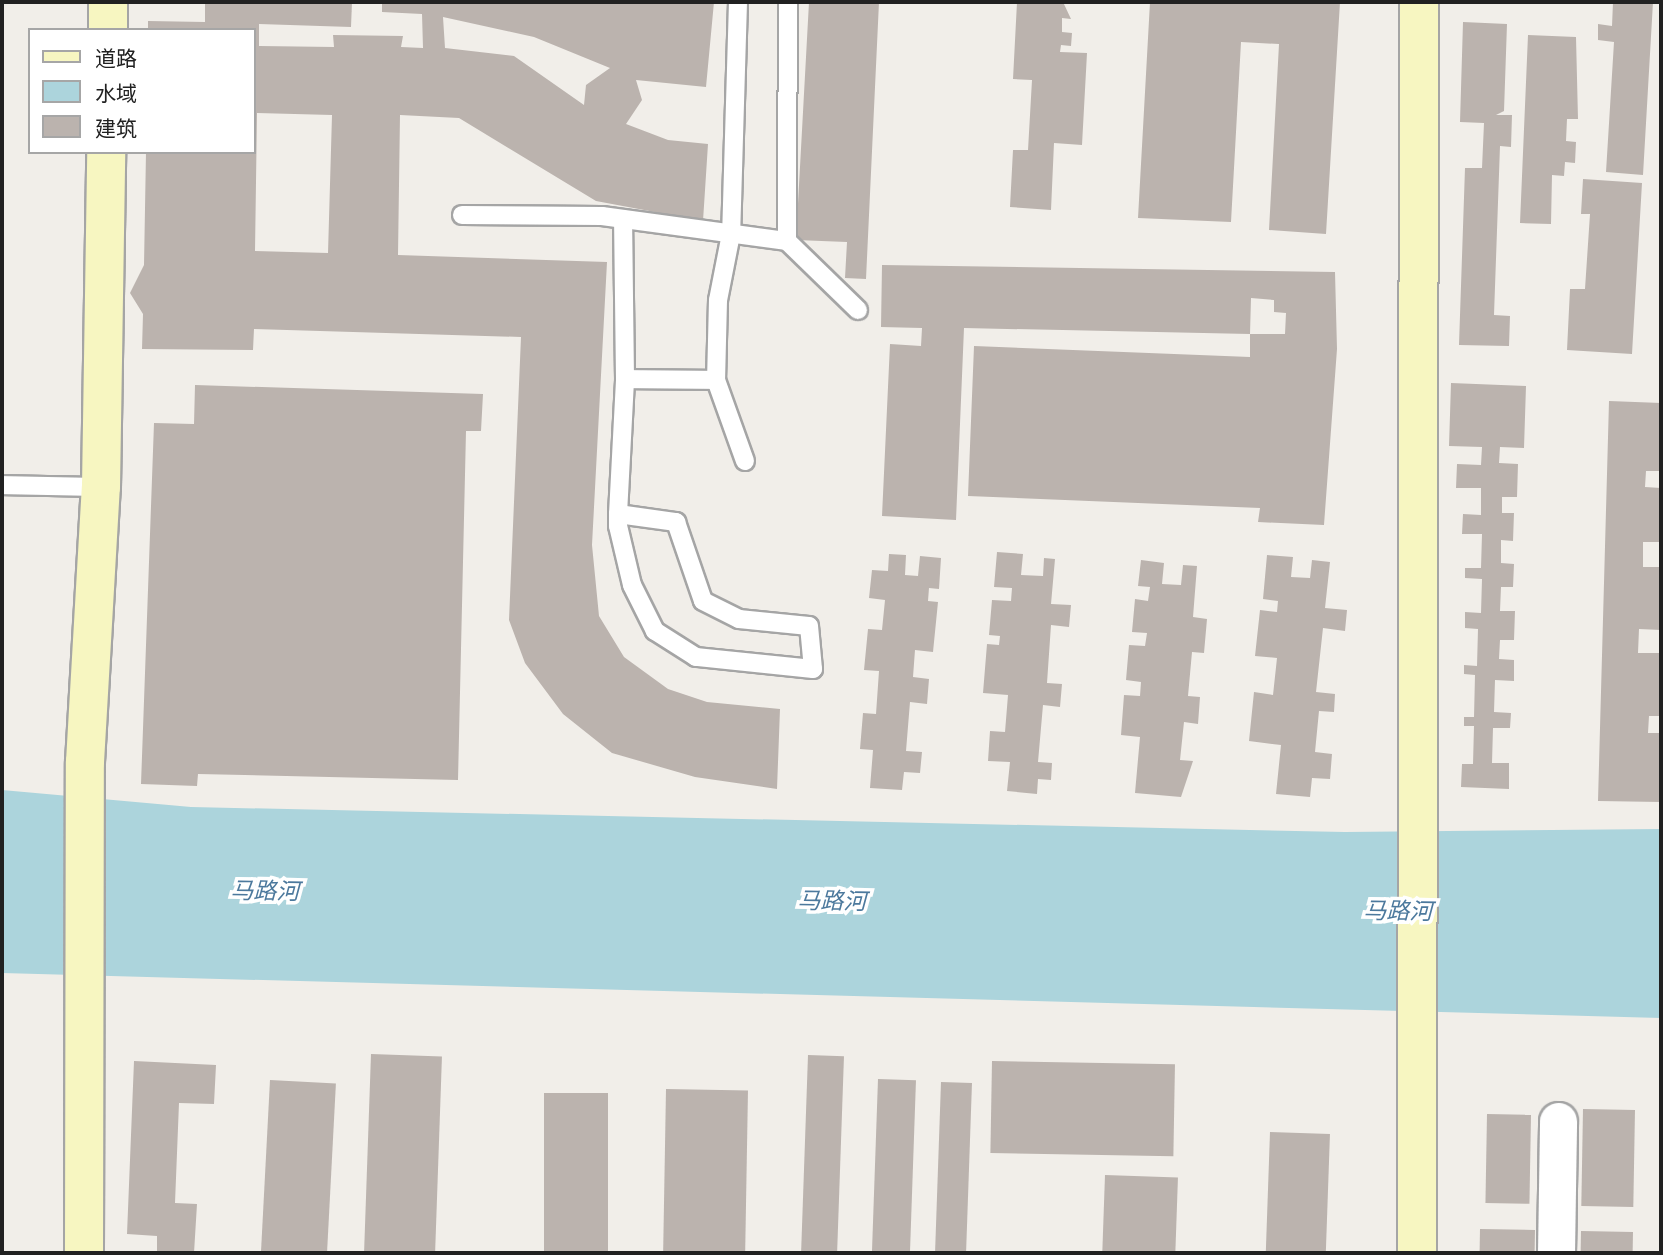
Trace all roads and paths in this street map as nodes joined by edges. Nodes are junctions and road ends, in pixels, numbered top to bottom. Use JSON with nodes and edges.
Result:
{"nodes":[{"id":1,"x":108,"y":2,"type":"edge"},
{"id":2,"x":738,"y":2,"type":"edge"},
{"id":3,"x":788,"y":2,"type":"edge"},
{"id":4,"x":1419,"y":2,"type":"edge"},
{"id":5,"x":108,"y":28,"type":"edge"},
{"id":6,"x":106,"y":154,"type":"edge"},
{"id":7,"x":461,"y":215,"type":"dead end"},
{"id":8,"x":623,"y":219,"type":"junction"},
{"id":9,"x":731,"y":234,"type":"junction"},
{"id":10,"x":787,"y":241,"type":"junction"},
{"id":11,"x":858,"y":310,"type":"dead end"},
{"id":12,"x":625,"y":379,"type":"junction"},
{"id":13,"x":716,"y":380,"type":"junction"},
{"id":14,"x":745,"y":461,"type":"dead end"},
{"id":15,"x":2,"y":485,"type":"edge"},
{"id":16,"x":101,"y":487,"type":"junction"},
{"id":17,"x":618,"y":514,"type":"junction"},
{"id":18,"x":1558,"y":1121,"type":"dead end"},
{"id":19,"x":84,"y":1253,"type":"edge"},
{"id":20,"x":1417,"y":1253,"type":"edge"},
{"id":21,"x":1556,"y":1253,"type":"edge"}],
"edges":[{"from":1,"to":5,"type":"street"},
{"from":2,"to":9,"type":"lane"},
{"from":3,"to":10,"type":"lane"},
{"from":4,"to":20,"type":"street"},
{"from":6,"to":16,"type":"street"},
{"from":7,"to":8,"type":"lane"},
{"from":8,"to":9,"type":"lane"},
{"from":8,"to":12,"type":"lane"},
{"from":9,"to":10,"type":"lane"},
{"from":9,"to":13,"type":"lane"},
{"from":10,"to":11,"type":"lane"},
{"from":12,"to":13,"type":"lane"},
{"from":12,"to":17,"type":"lane"},
{"from":13,"to":14,"type":"lane"},
{"from":15,"to":16,"type":"lane"},
{"from":16,"to":19,"type":"street"},
{"from":17,"to":17,"type":"lane"},
{"from":18,"to":21,"type":"street"}]}
